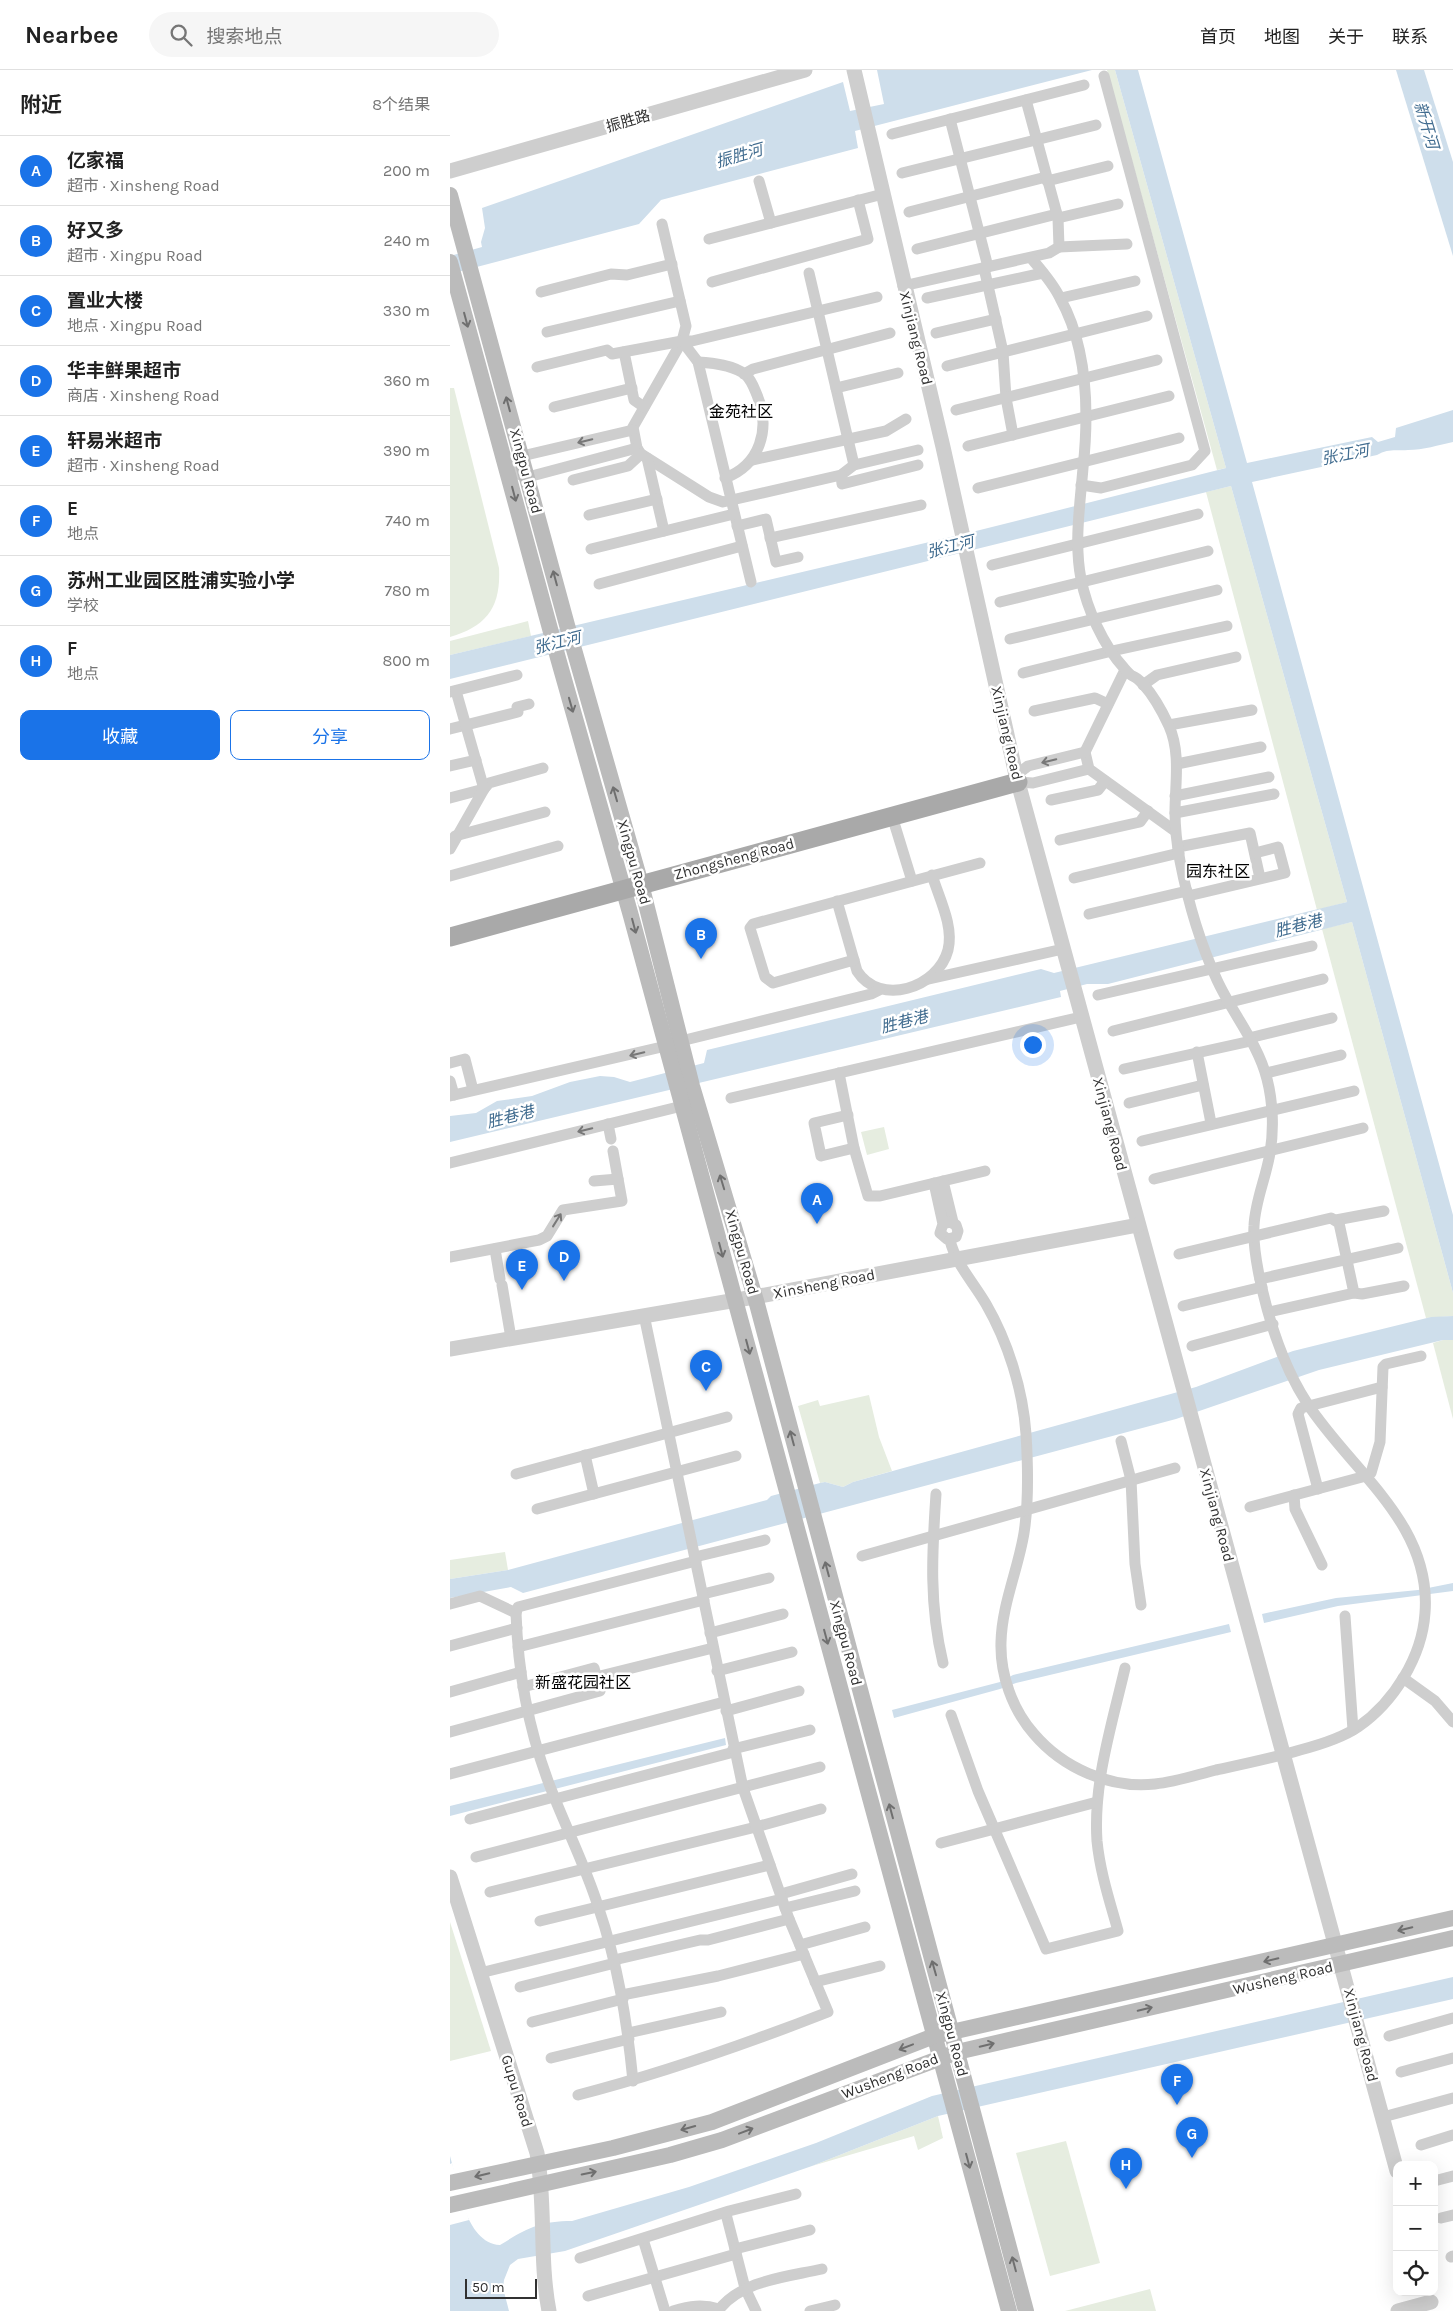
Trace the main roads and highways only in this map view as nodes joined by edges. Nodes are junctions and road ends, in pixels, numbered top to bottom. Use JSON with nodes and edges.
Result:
{"nodes":[{"id":1,"x":450,"y":195,"type":"edge"},
{"id":2,"x":452,"y":268,"type":"edge"},
{"id":3,"x":631,"y":881,"type":"junction"},
{"id":4,"x":450,"y":927,"type":"edge"},
{"id":5,"x":450,"y":937,"type":"edge"},
{"id":6,"x":685,"y":1087,"type":"junction"},
{"id":7,"x":1453,"y":1918,"type":"edge"},
{"id":8,"x":1366,"y":1938,"type":"junction"},
{"id":9,"x":1453,"y":1938,"type":"edge"},
{"id":10,"x":1303,"y":1953,"type":"junction"},
{"id":11,"x":1372,"y":1958,"type":"junction"},
{"id":12,"x":1308,"y":1972,"type":"junction"},
{"id":13,"x":952,"y":2031,"type":"junction"},
{"id":14,"x":934,"y":2036,"type":"junction"},
{"id":15,"x":958,"y":2052,"type":"junction"},
{"id":16,"x":940,"y":2057,"type":"junction"},
{"id":17,"x":454,"y":2182,"type":"edge"},
{"id":18,"x":457,"y":2203,"type":"edge"},
{"id":19,"x":1009,"y":2311,"type":"edge"},
{"id":20,"x":1026,"y":2311,"type":"edge"}],
"edges":[{"from":3,"to":1,"type":"main road","name":"Xingpu Road","one_way":true},
{"from":2,"to":3,"type":"main road","name":"Xingpu Road","one_way":true},
{"from":3,"to":3,"type":"main road","name":"Zhongsheng Road"},
{"from":3,"to":4,"type":"main road","name":"Zhongsheng Road"},
{"from":3,"to":5,"type":"main road","name":"Zhongsheng Road"},
{"from":3,"to":6,"type":"main road","name":"Xingpu Road"},
{"from":13,"to":6,"type":"main road","name":"Xingpu Road","one_way":true},
{"from":6,"to":14,"type":"main road","name":"Xingpu Road","one_way":true},
{"from":7,"to":8,"type":"main road","name":"Wusheng Road","one_way":true},
{"from":8,"to":10,"type":"main road","name":"Wusheng Road"},
{"from":8,"to":11,"type":"main road"},
{"from":9,"to":11,"type":"main road","name":"Wusheng Road"},
{"from":10,"to":12,"type":"main road"},
{"from":10,"to":13,"type":"main road","name":"Wusheng Road","one_way":true},
{"from":11,"to":12,"type":"main road","name":"Wusheng Road"},
{"from":15,"to":12,"type":"main road","name":"Wusheng Road","one_way":true},
{"from":13,"to":14,"type":"main road","name":"Wusheng Road"},
{"from":13,"to":15,"type":"main road","name":"Xingpu Road"},
{"from":14,"to":16,"type":"main road","name":"Xingpu Road"},
{"from":14,"to":17,"type":"main road","name":"Wusheng Road","one_way":true},
{"from":15,"to":16,"type":"main road","name":"Wusheng Road"},
{"from":20,"to":15,"type":"main road","name":"Xingpu Road","one_way":true},
{"from":18,"to":16,"type":"main road","name":"Wusheng Road","one_way":true},
{"from":16,"to":19,"type":"main road","name":"Xingpu Road","one_way":true}]}
